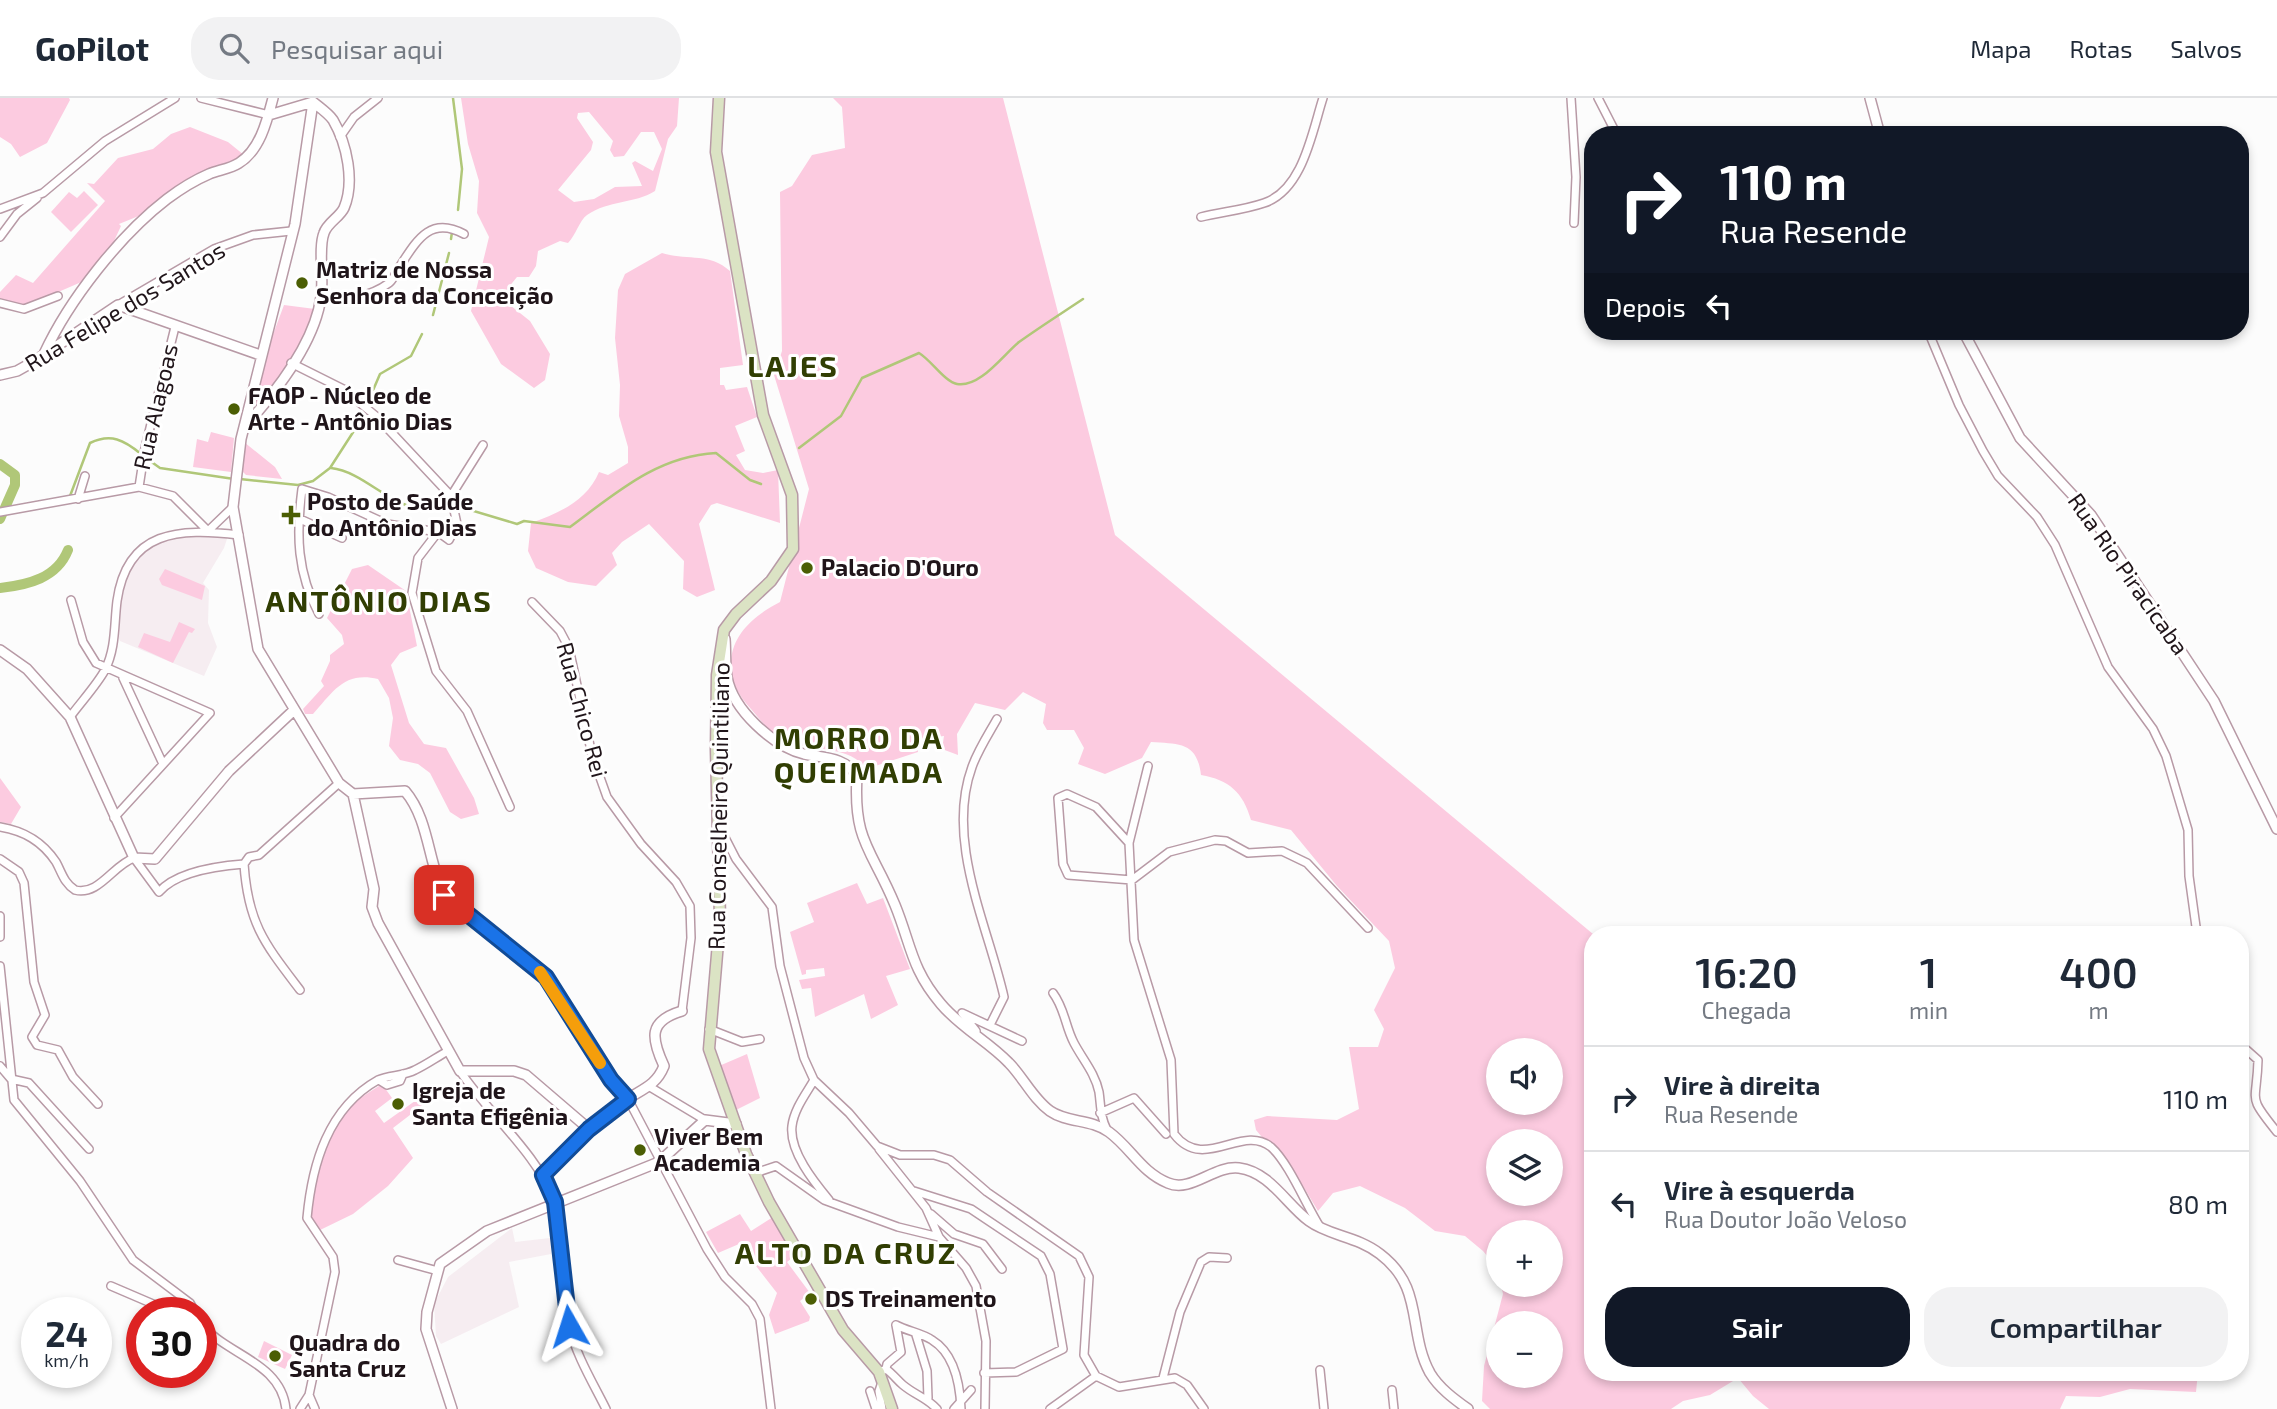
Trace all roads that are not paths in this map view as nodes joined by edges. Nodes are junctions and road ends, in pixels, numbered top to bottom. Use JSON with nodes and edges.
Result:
{"nodes":[{"id":1,"x":176,"y":98,"type":"edge"},
{"id":2,"x":273,"y":98,"type":"edge"},
{"id":3,"x":378,"y":98,"type":"edge"},
{"id":4,"x":719,"y":98,"type":"edge"},
{"id":5,"x":1323,"y":98,"type":"edge"},
{"id":6,"x":1571,"y":98,"type":"edge"},
{"id":7,"x":1598,"y":98,"type":"edge"},
{"id":8,"x":1870,"y":98,"type":"edge"},
{"id":9,"x":201,"y":99,"type":"edge"},
{"id":10,"x":313,"y":102,"type":"junction"},
{"id":11,"x":269,"y":115,"type":"junction"},
{"id":12,"x":1612,"y":126,"type":"edge"},
{"id":13,"x":1878,"y":126,"type":"edge"},
{"id":14,"x":340,"y":137,"type":"junction"},
{"id":15,"x":43,"y":193,"type":"junction"},
{"id":16,"x":0,"y":209,"type":"edge"},
{"id":17,"x":1201,"y":217,"type":"dead end"},
{"id":18,"x":1574,"y":223,"type":"dead end"},
{"id":19,"x":291,"y":231,"type":"junction"},
{"id":20,"x":464,"y":234,"type":"dead end"},
{"id":21,"x":0,"y":237,"type":"edge"},
{"id":22,"x":58,"y":296,"type":"dead end"},
{"id":23,"x":321,"y":299,"type":"junction"},
{"id":24,"x":0,"y":303,"type":"edge"},
{"id":25,"x":118,"y":305,"type":"junction"},
{"id":26,"x":174,"y":327,"type":"junction"},
{"id":27,"x":1932,"y":340,"type":"edge"},
{"id":28,"x":1969,"y":340,"type":"edge"},
{"id":29,"x":44,"y":354,"type":"junction"},
{"id":30,"x":260,"y":355,"type":"junction"},
{"id":31,"x":291,"y":363,"type":"junction"},
{"id":32,"x":0,"y":375,"type":"edge"},
{"id":33,"x":245,"y":425,"type":"junction"},
{"id":34,"x":483,"y":445,"type":"dead end"},
{"id":35,"x":85,"y":476,"type":"dead end"},
{"id":36,"x":139,"y":486,"type":"junction"},
{"id":37,"x":452,"y":496,"type":"junction"},
{"id":38,"x":78,"y":499,"type":"junction"},
{"id":39,"x":233,"y":507,"type":"junction"},
{"id":40,"x":0,"y":512,"type":"edge"},
{"id":41,"x":300,"y":519,"type":"junction"},
{"id":42,"x":208,"y":531,"type":"junction"},
{"id":43,"x":438,"y":532,"type":"junction"},
{"id":44,"x":239,"y":535,"type":"junction"},
{"id":45,"x":342,"y":538,"type":"dead end"},
{"id":46,"x":71,"y":600,"type":"dead end"},
{"id":47,"x":532,"y":602,"type":"dead end"},
{"id":48,"x":319,"y":614,"type":"dead end"},
{"id":49,"x":724,"y":631,"type":"junction"},
{"id":50,"x":0,"y":650,"type":"edge"},
{"id":51,"x":105,"y":670,"type":"junction"},
{"id":52,"x":123,"y":678,"type":"junction"},
{"id":53,"x":293,"y":710,"type":"junction"},
{"id":54,"x":69,"y":717,"type":"junction"},
{"id":55,"x":997,"y":719,"type":"dead end"},
{"id":56,"x":163,"y":764,"type":"junction"},
{"id":57,"x":1148,"y":766,"type":"dead end"},
{"id":58,"x":339,"y":783,"type":"junction"},
{"id":59,"x":353,"y":794,"type":"junction"},
{"id":60,"x":510,"y":807,"type":"dead end"},
{"id":61,"x":113,"y":819,"type":"junction"},
{"id":62,"x":717,"y":821,"type":"junction"},
{"id":63,"x":0,"y":827,"type":"edge"},
{"id":64,"x":2277,"y":829,"type":"edge"},
{"id":65,"x":1129,"y":843,"type":"junction"},
{"id":66,"x":134,"y":858,"type":"junction"},
{"id":67,"x":0,"y":859,"type":"edge"},
{"id":68,"x":244,"y":864,"type":"junction"},
{"id":69,"x":1132,"y":880,"type":"junction"},
{"id":70,"x":0,"y":916,"type":"edge"},
{"id":71,"x":2196,"y":926,"type":"edge"},
{"id":72,"x":1368,"y":928,"type":"dead end"},
{"id":73,"x":0,"y":937,"type":"edge"},
{"id":74,"x":0,"y":966,"type":"edge"},
{"id":75,"x":300,"y":990,"type":"dead end"},
{"id":76,"x":1053,"y":993,"type":"dead end"},
{"id":77,"x":682,"y":1011,"type":"joint"},
{"id":78,"x":990,"y":1025,"type":"junction"},
{"id":79,"x":709,"y":1029,"type":"junction"},
{"id":80,"x":760,"y":1038,"type":"dead end"},
{"id":81,"x":1022,"y":1041,"type":"dead end"},
{"id":82,"x":2249,"y":1050,"type":"edge"},
{"id":83,"x":448,"y":1051,"type":"junction"},
{"id":84,"x":999,"y":1053,"type":"junction"},
{"id":85,"x":0,"y":1066,"type":"edge"},
{"id":86,"x":460,"y":1071,"type":"junction"},
{"id":87,"x":11,"y":1079,"type":"junction"},
{"id":88,"x":814,"y":1080,"type":"junction"},
{"id":89,"x":650,"y":1087,"type":"junction"},
{"id":90,"x":628,"y":1099,"type":"junction"},
{"id":91,"x":98,"y":1104,"type":"dead end"},
{"id":92,"x":1100,"y":1114,"type":"junction"},
{"id":93,"x":705,"y":1120,"type":"junction"},
{"id":94,"x":736,"y":1124,"type":"junction"},
{"id":95,"x":589,"y":1129,"type":"junction"},
{"id":96,"x":1108,"y":1131,"type":"junction"},
{"id":97,"x":2277,"y":1132,"type":"edge"},
{"id":98,"x":1166,"y":1134,"type":"dead end"},
{"id":99,"x":877,"y":1146,"type":"junction"},
{"id":100,"x":89,"y":1149,"type":"dead end"},
{"id":101,"x":659,"y":1162,"type":"junction"},
{"id":102,"x":755,"y":1173,"type":"junction"},
{"id":103,"x":543,"y":1175,"type":"junction"},
{"id":104,"x":914,"y":1191,"type":"junction"},
{"id":105,"x":830,"y":1200,"type":"junction"},
{"id":106,"x":555,"y":1202,"type":"junction"},
{"id":107,"x":926,"y":1208,"type":"junction"},
{"id":108,"x":1320,"y":1227,"type":"junction"},
{"id":109,"x":939,"y":1237,"type":"junction"},
{"id":110,"x":1227,"y":1258,"type":"dead end"},
{"id":111,"x":398,"y":1260,"type":"dead end"},
{"id":112,"x":1002,"y":1269,"type":"dead end"},
{"id":113,"x":438,"y":1271,"type":"junction"},
{"id":114,"x":111,"y":1286,"type":"dead end"},
{"id":115,"x":137,"y":1297,"type":"edge"},
{"id":116,"x":182,"y":1297,"type":"edge"},
{"id":117,"x":916,"y":1335,"type":"junction"},
{"id":118,"x":217,"y":1337,"type":"edge"},
{"id":119,"x":1320,"y":1370,"type":"dead end"},
{"id":120,"x":984,"y":1373,"type":"junction"},
{"id":121,"x":882,"y":1374,"type":"junction"},
{"id":122,"x":1096,"y":1376,"type":"junction"},
{"id":123,"x":1163,"y":1378,"type":"junction"},
{"id":124,"x":971,"y":1390,"type":"dead end"},
{"id":125,"x":1392,"y":1390,"type":"dead end"},
{"id":126,"x":870,"y":1391,"type":"dead end"},
{"id":127,"x":309,"y":1395,"type":"junction"},
{"id":128,"x":928,"y":1398,"type":"junction"},
{"id":129,"x":958,"y":1408,"type":"edge"},
{"id":130,"x":286,"y":1409,"type":"edge"},
{"id":131,"x":300,"y":1409,"type":"edge"},
{"id":132,"x":315,"y":1409,"type":"edge"},
{"id":133,"x":450,"y":1409,"type":"edge"},
{"id":134,"x":606,"y":1409,"type":"edge"},
{"id":135,"x":771,"y":1409,"type":"edge"},
{"id":136,"x":876,"y":1409,"type":"edge"},
{"id":137,"x":882,"y":1409,"type":"edge"},
{"id":138,"x":892,"y":1409,"type":"edge"},
{"id":139,"x":937,"y":1409,"type":"edge"},
{"id":140,"x":985,"y":1409,"type":"edge"},
{"id":141,"x":1050,"y":1409,"type":"edge"},
{"id":142,"x":1205,"y":1409,"type":"edge"},
{"id":143,"x":1324,"y":1409,"type":"edge"},
{"id":144,"x":1394,"y":1409,"type":"edge"},
{"id":145,"x":1468,"y":1409,"type":"edge"}],
"edges":[{"from":1,"to":15,"type":"street"},
{"from":2,"to":11,"type":"street"},
{"from":3,"to":14,"type":"street"},
{"from":4,"to":49,"type":"main road","name":"Rua Conselheiro Quintiliano"},
{"from":5,"to":17,"type":"street"},
{"from":6,"to":18,"type":"street"},
{"from":7,"to":12,"type":"street"},
{"from":8,"to":13,"type":"street"},
{"from":9,"to":11,"type":"street"},
{"from":10,"to":11,"type":"street"},
{"from":10,"to":14,"type":"street"},
{"from":10,"to":19,"type":"street"},
{"from":11,"to":29,"type":"street"},
{"from":14,"to":23,"type":"street"},
{"from":15,"to":16,"type":"street"},
{"from":15,"to":21,"type":"street"},
{"from":19,"to":25,"type":"street","name":"Rua Felipe dos Santos"},
{"from":19,"to":30,"type":"street"},
{"from":20,"to":23,"type":"street"},
{"from":22,"to":24,"type":"street"},
{"from":23,"to":31,"type":"street"},
{"from":25,"to":26,"type":"street"},
{"from":25,"to":29,"type":"street","name":"Rua Felipe dos Santos"},
{"from":26,"to":30,"type":"street"},
{"from":26,"to":36,"type":"street","name":"Rua Alagoas"},
{"from":27,"to":71,"type":"street"},
{"from":28,"to":64,"type":"street","name":"Rua Rio Piracicaba"},
{"from":29,"to":32,"type":"street","name":"Rua Felipe dos Santos"},
{"from":30,"to":33,"type":"street"},
{"from":31,"to":33,"type":"street"},
{"from":31,"to":37,"type":"street"},
{"from":33,"to":39,"type":"street"},
{"from":34,"to":37,"type":"street"},
{"from":35,"to":38,"type":"street"},
{"from":36,"to":38,"type":"street"},
{"from":36,"to":42,"type":"street"},
{"from":37,"to":43,"type":"street"},
{"from":38,"to":40,"type":"street"},
{"from":39,"to":42,"type":"street"},
{"from":39,"to":44,"type":"street"},
{"from":41,"to":43,"type":"street"},
{"from":41,"to":45,"type":"street"},
{"from":41,"to":48,"type":"street"},
{"from":42,"to":44,"type":"street"},
{"from":42,"to":51,"type":"street"},
{"from":43,"to":60,"type":"street"},
{"from":44,"to":53,"type":"street"},
{"from":46,"to":51,"type":"street"},
{"from":47,"to":77,"type":"street","name":"Rua Chico Rei"},
{"from":49,"to":62,"type":"main road","name":"Rua Conselheiro Quintiliano"},
{"from":49,"to":84,"type":"street"},
{"from":50,"to":54,"type":"street"},
{"from":51,"to":52,"type":"street"},
{"from":51,"to":54,"type":"street"},
{"from":52,"to":56,"type":"street"},
{"from":52,"to":56,"type":"street"},
{"from":53,"to":58,"type":"street"},
{"from":53,"to":66,"type":"street"},
{"from":54,"to":61,"type":"street"},
{"from":55,"to":78,"type":"street"},
{"from":56,"to":61,"type":"street"},
{"from":57,"to":65,"type":"street"},
{"from":58,"to":59,"type":"street"},
{"from":58,"to":68,"type":"street"},
{"from":59,"to":83,"type":"street"},
{"from":59,"to":90,"type":"street"},
{"from":61,"to":66,"type":"street"},
{"from":62,"to":79,"type":"main road","name":"Rua Conselheiro Quintiliano"},
{"from":62,"to":88,"type":"street"},
{"from":63,"to":66,"type":"street"},
{"from":65,"to":69,"type":"street"},
{"from":65,"to":69,"type":"street"},
{"from":66,"to":68,"type":"street"},
{"from":67,"to":91,"type":"street"},
{"from":68,"to":75,"type":"street"},
{"from":69,"to":72,"type":"street"},
{"from":69,"to":108,"type":"street"},
{"from":70,"to":73,"type":"street"},
{"from":74,"to":87,"type":"street"},
{"from":76,"to":92,"type":"street"},
{"from":77,"to":89,"type":"street"},
{"from":78,"to":81,"type":"street"},
{"from":78,"to":84,"type":"street"},
{"from":79,"to":80,"type":"street"},
{"from":79,"to":94,"type":"main road","name":"Rua Conselheiro Quintiliano"},
{"from":82,"to":97,"type":"street"},
{"from":83,"to":86,"type":"street"},
{"from":83,"to":127,"type":"street"},
{"from":84,"to":96,"type":"street"},
{"from":85,"to":87,"type":"street"},
{"from":86,"to":95,"type":"street"},
{"from":86,"to":103,"type":"street"},
{"from":87,"to":100,"type":"street"},
{"from":87,"to":116,"type":"street"},
{"from":88,"to":99,"type":"street"},
{"from":88,"to":105,"type":"street"},
{"from":89,"to":90,"type":"street"},
{"from":89,"to":93,"type":"street"},
{"from":90,"to":95,"type":"street"},
{"from":90,"to":101,"type":"street"},
{"from":92,"to":96,"type":"street"},
{"from":92,"to":98,"type":"street"},
{"from":93,"to":94,"type":"street"},
{"from":93,"to":101,"type":"street"},
{"from":94,"to":102,"type":"main road","name":"Rua Conselheiro Quintiliano"},
{"from":95,"to":103,"type":"street"},
{"from":96,"to":108,"type":"street"},
{"from":99,"to":104,"type":"street"},
{"from":99,"to":122,"type":"street"},
{"from":101,"to":106,"type":"street"},
{"from":101,"to":135,"type":"street"},
{"from":102,"to":105,"type":"street"},
{"from":102,"to":121,"type":"main road","name":"Rua Conselheiro Quintiliano"},
{"from":103,"to":106,"type":"street"},
{"from":104,"to":107,"type":"street"},
{"from":104,"to":120,"type":"street"},
{"from":105,"to":109,"type":"street"},
{"from":106,"to":113,"type":"street"},
{"from":106,"to":134,"type":"street"},
{"from":107,"to":109,"type":"street"},
{"from":107,"to":112,"type":"street"},
{"from":108,"to":145,"type":"street"},
{"from":109,"to":120,"type":"street"},
{"from":110,"to":123,"type":"street"},
{"from":111,"to":113,"type":"street"},
{"from":113,"to":133,"type":"street"},
{"from":114,"to":115,"type":"street"},
{"from":117,"to":121,"type":"street"},
{"from":117,"to":128,"type":"street"},
{"from":117,"to":129,"type":"street"},
{"from":118,"to":130,"type":"street"},
{"from":119,"to":143,"type":"street"},
{"from":120,"to":140,"type":"street"},
{"from":121,"to":128,"type":"street"},
{"from":121,"to":137,"type":"street"},
{"from":121,"to":138,"type":"main road"},
{"from":122,"to":123,"type":"street"},
{"from":122,"to":141,"type":"street"},
{"from":123,"to":142,"type":"street"},
{"from":124,"to":129,"type":"street"},
{"from":125,"to":144,"type":"street"},
{"from":126,"to":136,"type":"street"},
{"from":127,"to":131,"type":"street"},
{"from":127,"to":132,"type":"street"},
{"from":128,"to":139,"type":"street"}]}
